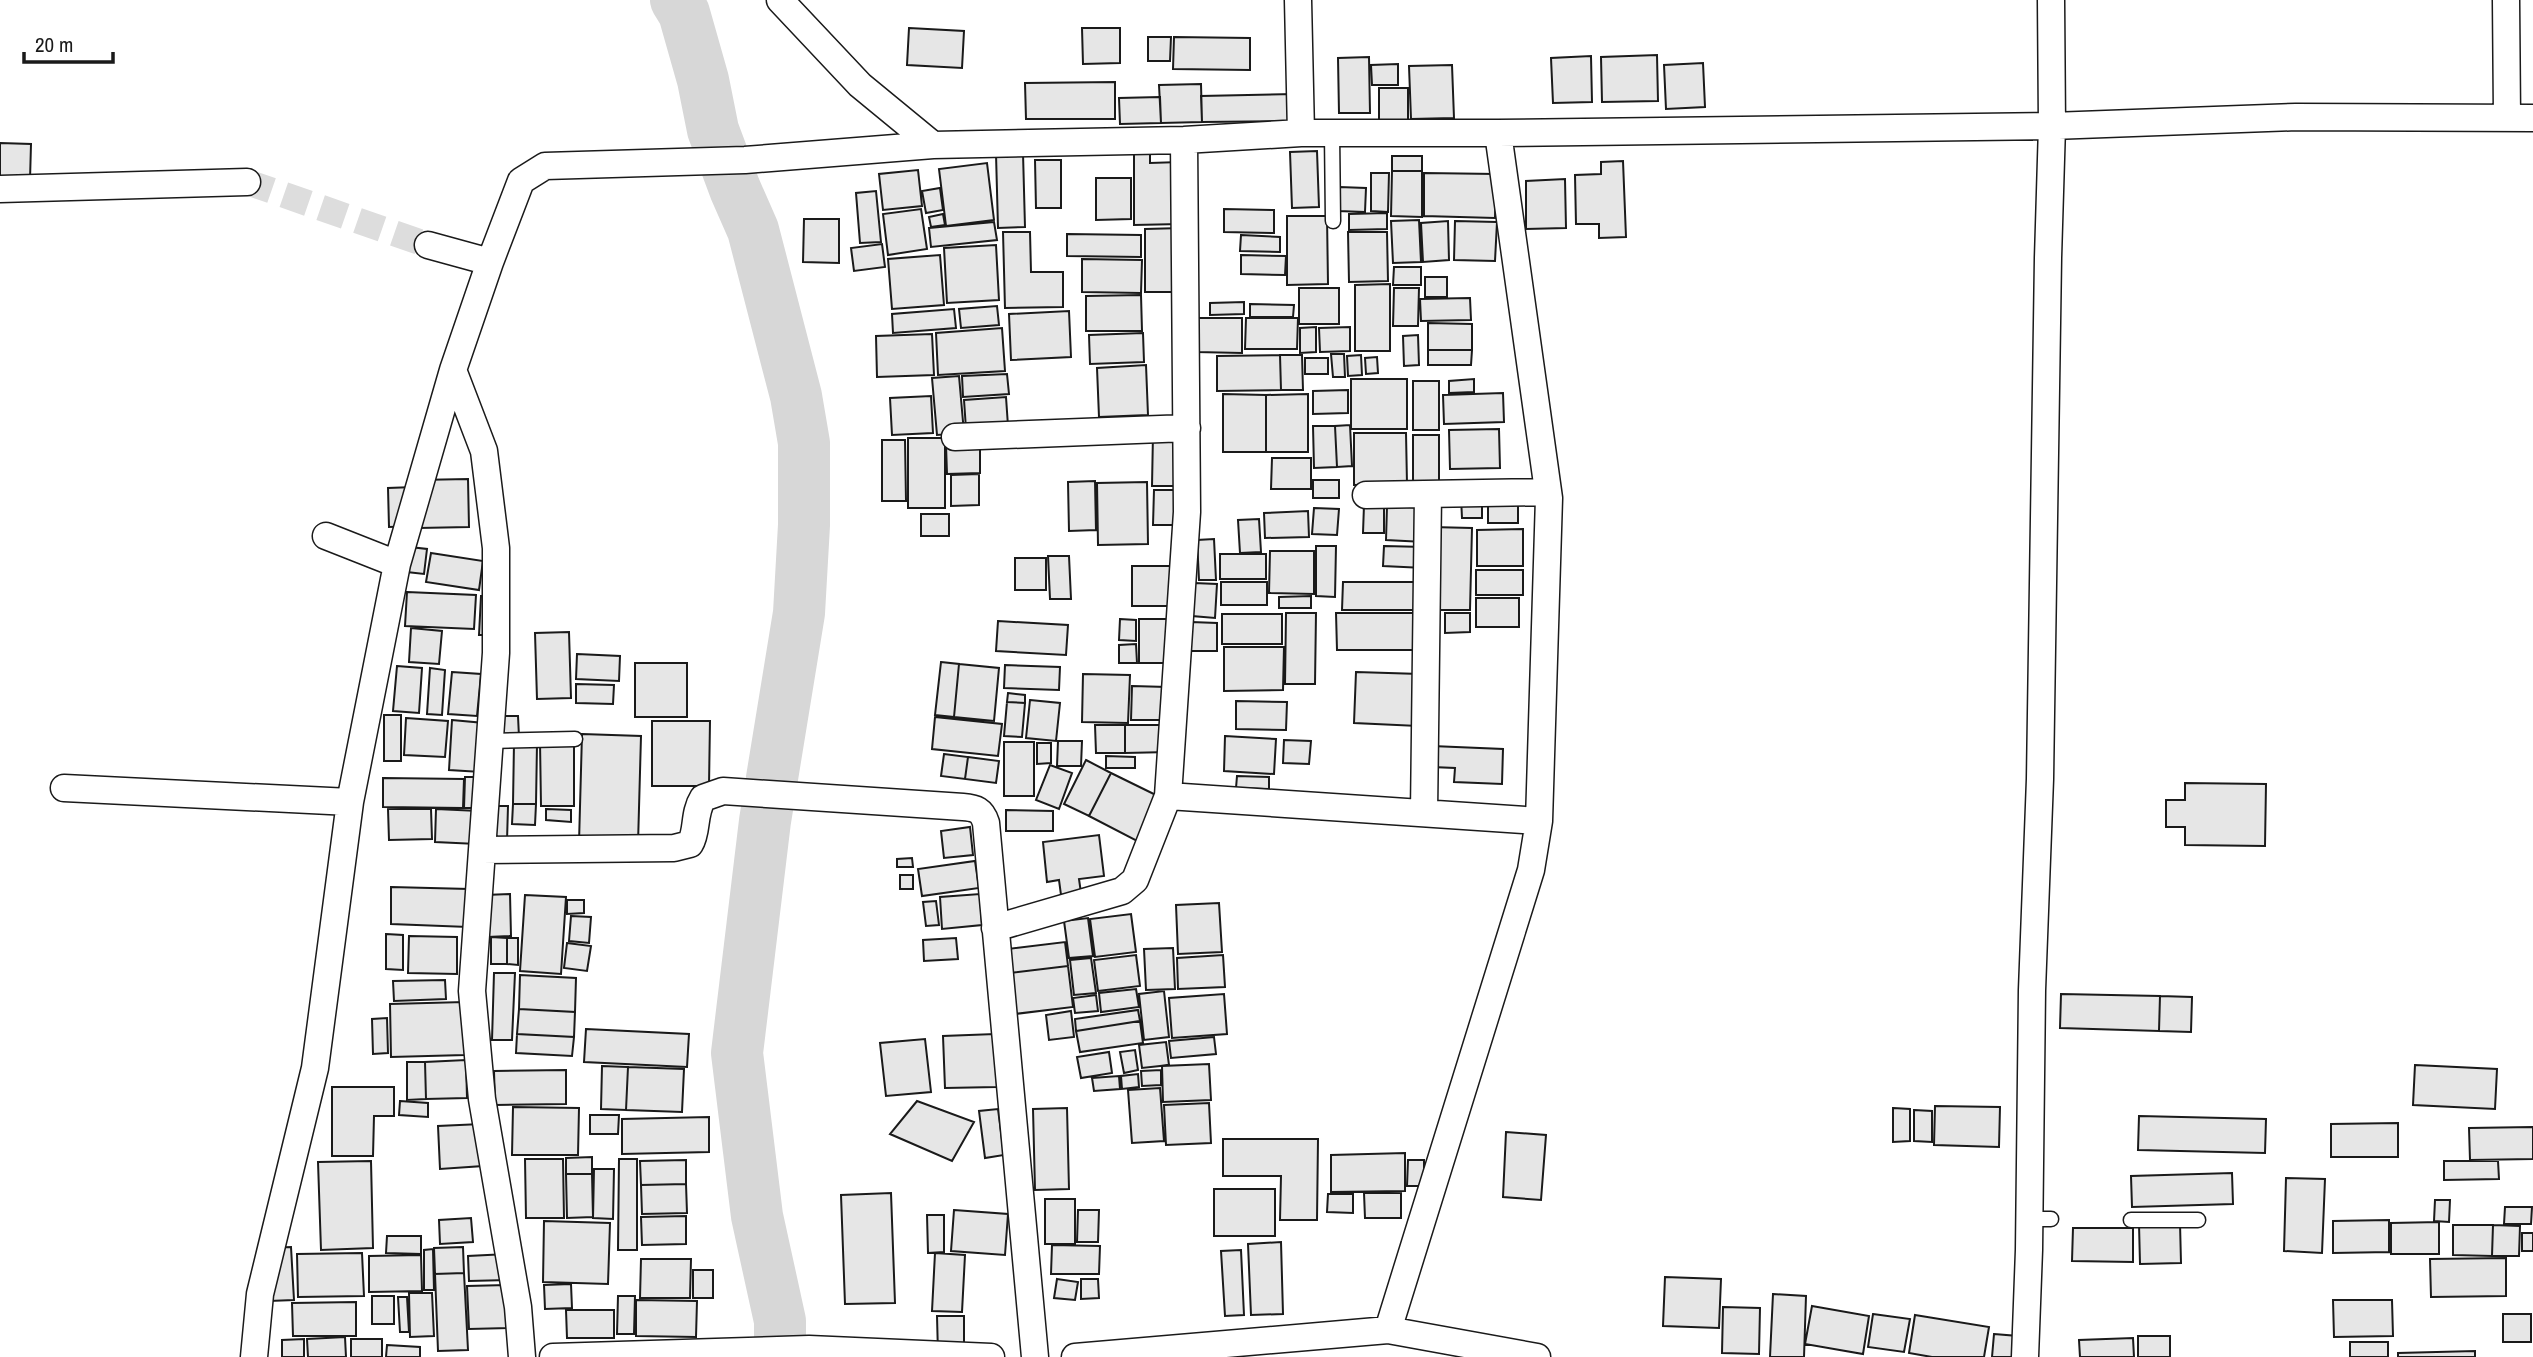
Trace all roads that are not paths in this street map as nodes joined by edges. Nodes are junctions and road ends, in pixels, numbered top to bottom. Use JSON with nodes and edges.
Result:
{"nodes":[{"id":1,"x":780,"y":0,"type":"edge"},
{"id":2,"x":1298,"y":0,"type":"edge"},
{"id":3,"x":2051,"y":0,"type":"edge"},
{"id":4,"x":2506,"y":0,"type":"edge"},
{"id":5,"x":2520,"y":117,"type":"edge"},
{"id":6,"x":2052,"y":126,"type":"junction"},
{"id":7,"x":1301,"y":133,"type":"junction"},
{"id":8,"x":1332,"y":133,"type":"junction"},
{"id":9,"x":1498,"y":133,"type":"junction"},
{"id":10,"x":1184,"y":140,"type":"junction"},
{"id":11,"x":933,"y":145,"type":"junction"},
{"id":12,"x":247,"y":182,"type":"tunnel mouth"},
{"id":13,"x":0,"y":189,"type":"edge"},
{"id":14,"x":1334,"y":221,"type":"dead end"},
{"id":15,"x":428,"y":245,"type":"tunnel mouth"},
{"id":16,"x":490,"y":262,"type":"junction"},
{"id":17,"x":453,"y":370,"type":"junction"},
{"id":18,"x":1187,"y":428,"type":"junction"},
{"id":19,"x":955,"y":437,"type":"dead end"},
{"id":20,"x":1548,"y":492,"type":"junction"},
{"id":21,"x":1427,"y":494,"type":"junction"},
{"id":22,"x":1366,"y":495,"type":"dead end"},
{"id":23,"x":326,"y":536,"type":"dead end"},
{"id":24,"x":397,"y":564,"type":"junction"},
{"id":25,"x":575,"y":739,"type":"dead end"},
{"id":26,"x":489,"y":741,"type":"junction"},
{"id":27,"x":64,"y":788,"type":"dead end"},
{"id":28,"x":1168,"y":796,"type":"junction"},
{"id":29,"x":350,"y":802,"type":"junction"},
{"id":30,"x":1424,"y":813,"type":"junction"},
{"id":31,"x":1539,"y":821,"type":"junction"},
{"id":32,"x":482,"y":850,"type":"junction"},
{"id":33,"x":995,"y":928,"type":"junction"},
{"id":34,"x":2130,"y":1220,"type":"dead end"},
{"id":35,"x":2198,"y":1220,"type":"dead end"},
{"id":36,"x":1388,"y":1330,"type":"junction"},
{"id":37,"x":1300,"y":1348,"type":"edge"},
{"id":38,"x":254,"y":1357,"type":"edge"},
{"id":39,"x":522,"y":1357,"type":"edge"},
{"id":40,"x":553,"y":1357,"type":"edge"},
{"id":41,"x":991,"y":1357,"type":"edge"},
{"id":42,"x":1035,"y":1357,"type":"edge"},
{"id":43,"x":1075,"y":1357,"type":"edge"},
{"id":44,"x":1537,"y":1357,"type":"edge"},
{"id":45,"x":2025,"y":1357,"type":"edge"}],
"edges":[{"from":1,"to":11,"type":"street"},
{"from":2,"to":7,"type":"street"},
{"from":3,"to":6,"type":"street"},
{"from":4,"to":5,"type":"street"},
{"from":5,"to":6,"type":"street"},
{"from":6,"to":9,"type":"street"},
{"from":6,"to":45,"type":"street"},
{"from":7,"to":8,"type":"street"},
{"from":7,"to":10,"type":"street"},
{"from":8,"to":9,"type":"street"},
{"from":8,"to":14,"type":"lane"},
{"from":9,"to":20,"type":"street"},
{"from":10,"to":11,"type":"street"},
{"from":10,"to":18,"type":"street"},
{"from":11,"to":16,"type":"street"},
{"from":12,"to":13,"type":"street"},
{"from":15,"to":16,"type":"street"},
{"from":16,"to":17,"type":"street"},
{"from":17,"to":24,"type":"street"},
{"from":17,"to":26,"type":"street"},
{"from":18,"to":19,"type":"street"},
{"from":18,"to":28,"type":"street"},
{"from":20,"to":21,"type":"street"},
{"from":20,"to":31,"type":"street"},
{"from":21,"to":22,"type":"street"},
{"from":21,"to":30,"type":"street"},
{"from":23,"to":24,"type":"street"},
{"from":24,"to":29,"type":"street"},
{"from":25,"to":26,"type":"lane"},
{"from":26,"to":32,"type":"street"},
{"from":27,"to":29,"type":"street"},
{"from":28,"to":30,"type":"street"},
{"from":28,"to":33,"type":"street"},
{"from":29,"to":38,"type":"street"},
{"from":30,"to":31,"type":"street"},
{"from":31,"to":36,"type":"street"},
{"from":32,"to":33,"type":"street"},
{"from":32,"to":39,"type":"street"},
{"from":33,"to":42,"type":"street"},
{"from":34,"to":35,"type":"lane"},
{"from":36,"to":37,"type":"street"},
{"from":36,"to":44,"type":"street"},
{"from":37,"to":43,"type":"street"},
{"from":40,"to":41,"type":"street"}]}
